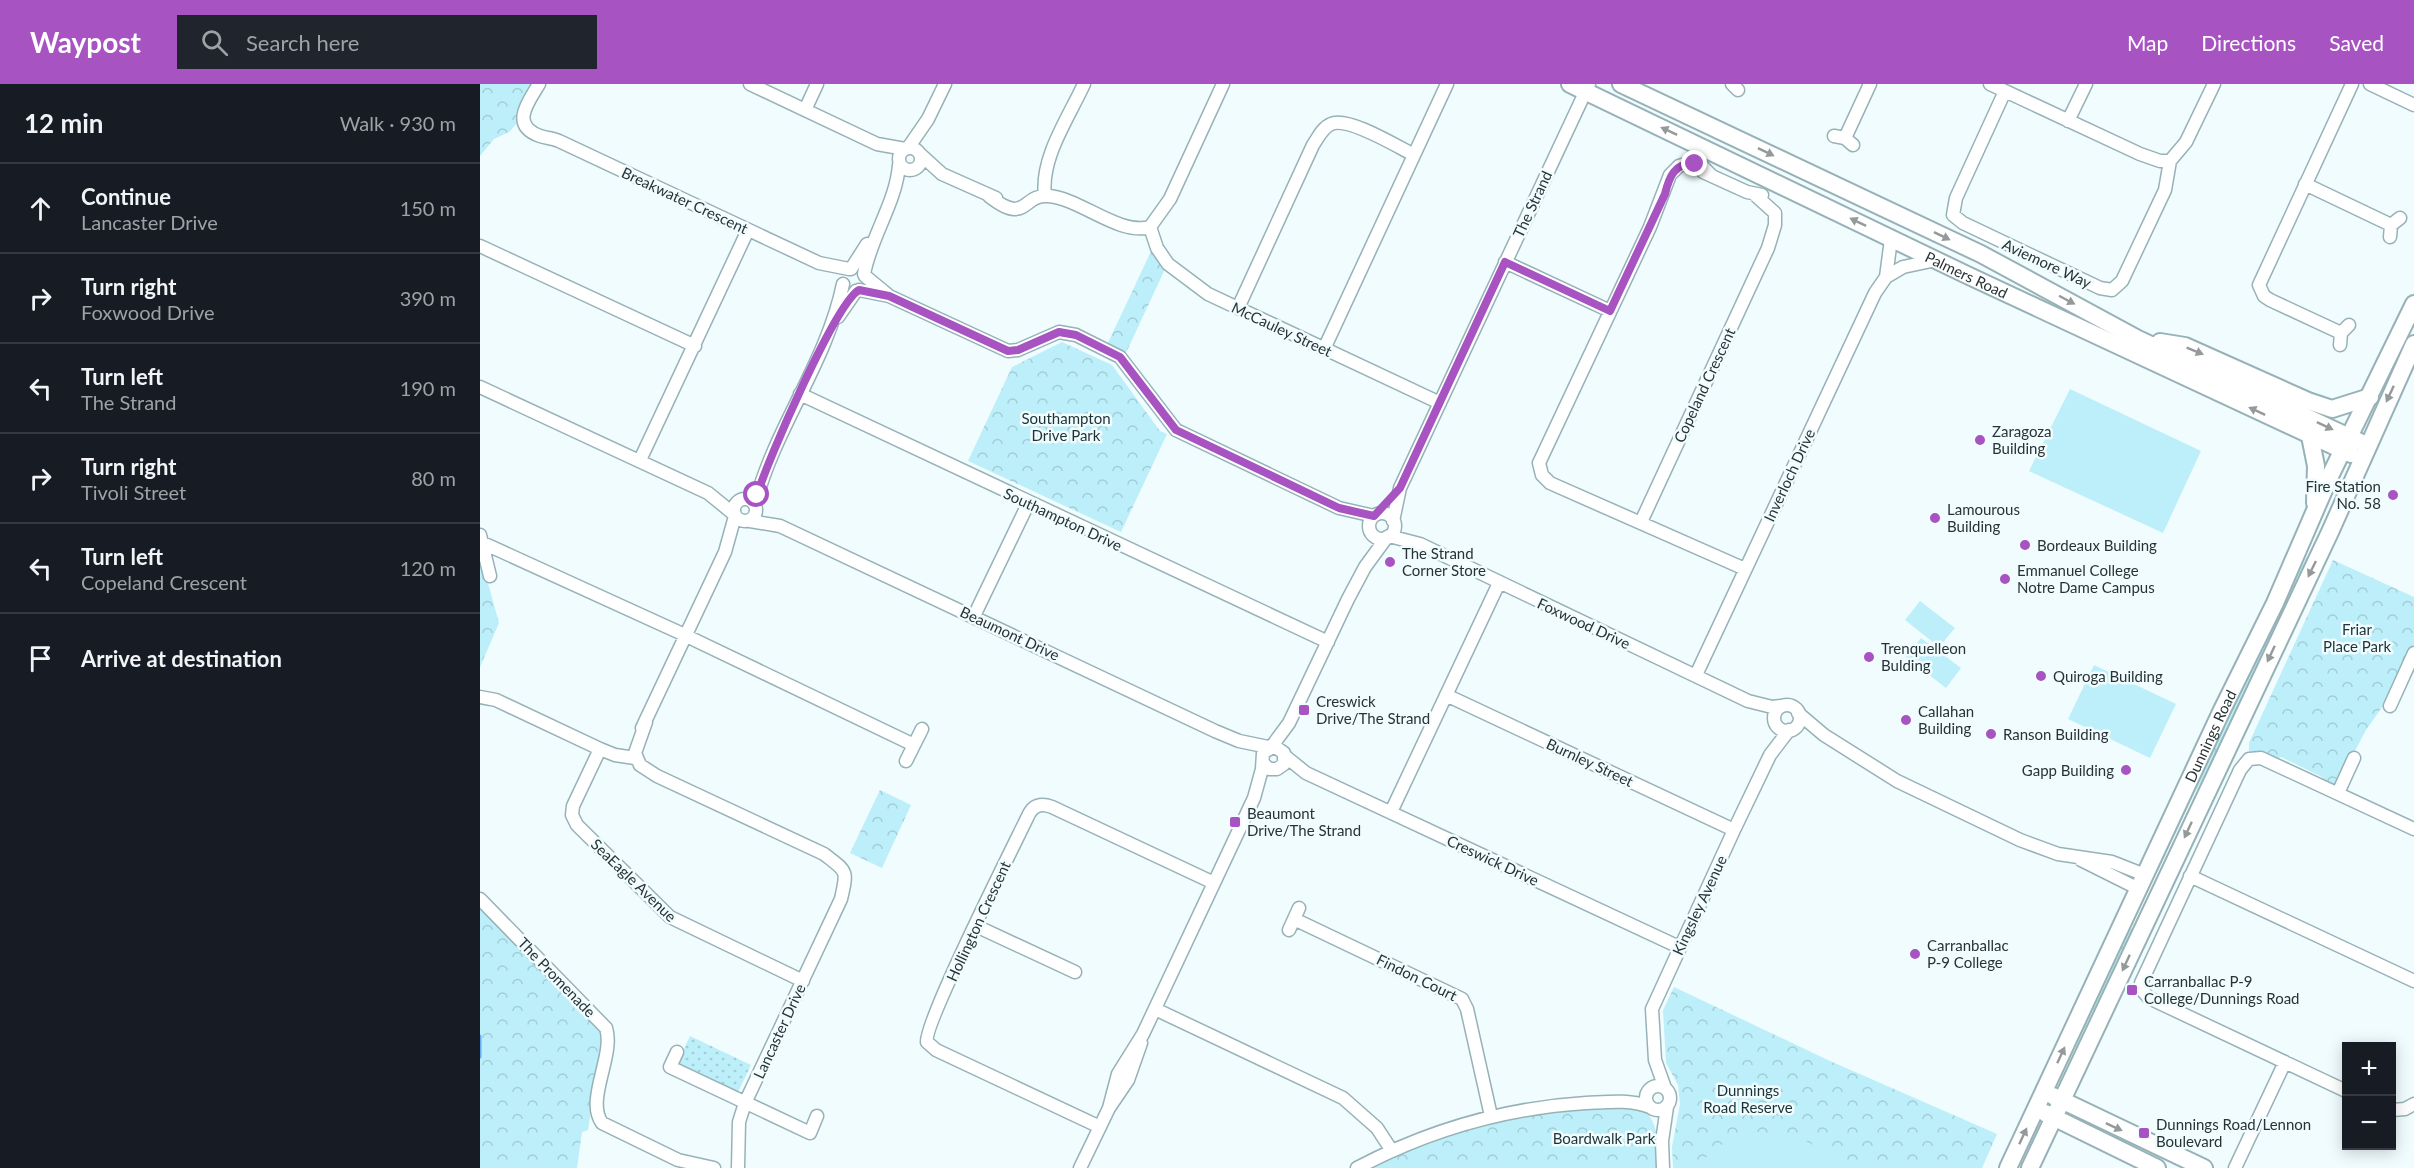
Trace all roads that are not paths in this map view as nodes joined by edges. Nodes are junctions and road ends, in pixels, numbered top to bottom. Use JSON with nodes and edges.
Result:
{"nodes":[{"id":1,"x":750,"y":84,"type":"edge"},
{"id":2,"x":817,"y":84,"type":"edge"},
{"id":3,"x":945,"y":84,"type":"edge"},
{"id":4,"x":1084,"y":84,"type":"edge"},
{"id":5,"x":1224,"y":84,"type":"edge"},
{"id":6,"x":1447,"y":84,"type":"edge"},
{"id":7,"x":1453,"y":84,"type":"edge"},
{"id":8,"x":1570,"y":84,"type":"edge"},
{"id":9,"x":1621,"y":84,"type":"edge"},
{"id":10,"x":1870,"y":84,"type":"edge"},
{"id":11,"x":1990,"y":84,"type":"edge"},
{"id":12,"x":2086,"y":84,"type":"edge"},
{"id":13,"x":2214,"y":84,"type":"edge"},
{"id":14,"x":2352,"y":84,"type":"edge"},
{"id":15,"x":2370,"y":84,"type":"edge"},
{"id":16,"x":537,"y":88,"type":"edge"},
{"id":17,"x":1588,"y":88,"type":"edge"},
{"id":18,"x":2005,"y":91,"type":"junction"},
{"id":19,"x":1442,"y":97,"type":"junction"},
{"id":20,"x":2414,"y":105,"type":"edge"},
{"id":21,"x":805,"y":110,"type":"junction"},
{"id":22,"x":2068,"y":121,"type":"junction"},
{"id":23,"x":1844,"y":140,"type":"dead end"},
{"id":24,"x":877,"y":144,"type":"junction"},
{"id":25,"x":913,"y":151,"type":"junction"},
{"id":26,"x":1414,"y":155,"type":"junction"},
{"id":27,"x":2170,"y":164,"type":"junction"},
{"id":28,"x":905,"y":167,"type":"junction"},
{"id":29,"x":942,"y":174,"type":"junction"},
{"id":30,"x":2305,"y":184,"type":"junction"},
{"id":31,"x":1045,"y":192,"type":"junction"},
{"id":32,"x":2393,"y":227,"type":"dead end"},
{"id":33,"x":748,"y":230,"type":"junction"},
{"id":34,"x":1151,"y":230,"type":"junction"},
{"id":35,"x":874,"y":236,"type":"junction"},
{"id":36,"x":1891,"y":239,"type":"junction"},
{"id":37,"x":480,"y":246,"type":"edge"},
{"id":38,"x":1936,"y":260,"type":"junction"},
{"id":39,"x":1505,"y":262,"type":"junction"},
{"id":40,"x":819,"y":263,"type":"junction"},
{"id":41,"x":850,"y":269,"type":"junction"},
{"id":42,"x":864,"y":275,"type":"junction"},
{"id":43,"x":1886,"y":277,"type":"junction"},
{"id":44,"x":843,"y":283,"type":"junction"},
{"id":45,"x":857,"y":290,"type":"junction"},
{"id":46,"x":889,"y":296,"type":"junction"},
{"id":47,"x":2414,"y":304,"type":"edge"},
{"id":48,"x":1238,"y":308,"type":"junction"},
{"id":49,"x":1610,"y":311,"type":"junction"},
{"id":50,"x":834,"y":322,"type":"junction"},
{"id":51,"x":2343,"y":334,"type":"dead end"},
{"id":52,"x":2138,"y":339,"type":"junction"},
{"id":53,"x":2414,"y":344,"type":"edge"},
{"id":54,"x":695,"y":346,"type":"junction"},
{"id":55,"x":1324,"y":349,"type":"junction"},
{"id":56,"x":480,"y":387,"type":"edge"},
{"id":57,"x":800,"y":394,"type":"junction"},
{"id":58,"x":2370,"y":397,"type":"junction"},
{"id":59,"x":1440,"y":403,"type":"junction"},
{"id":60,"x":2310,"y":436,"type":"junction"},
{"id":61,"x":2346,"y":444,"type":"junction"},
{"id":62,"x":2366,"y":453,"type":"junction"},
{"id":63,"x":640,"y":460,"type":"junction"},
{"id":64,"x":765,"y":467,"type":"junction"},
{"id":65,"x":1400,"y":488,"type":"junction"},
{"id":66,"x":708,"y":493,"type":"junction"},
{"id":67,"x":741,"y":499,"type":"junction"},
{"id":68,"x":755,"y":504,"type":"junction"},
{"id":69,"x":1028,"y":504,"type":"junction"},
{"id":70,"x":1339,"y":508,"type":"junction"},
{"id":71,"x":2315,"y":511,"type":"junction"},
{"id":72,"x":1375,"y":515,"type":"junction"},
{"id":73,"x":735,"y":516,"type":"junction"},
{"id":74,"x":749,"y":521,"type":"junction"},
{"id":75,"x":1394,"y":522,"type":"junction"},
{"id":76,"x":1641,"y":522,"type":"junction"},
{"id":77,"x":780,"y":526,"type":"junction"},
{"id":78,"x":1370,"y":532,"type":"junction"},
{"id":79,"x":2330,"y":532,"type":"junction"},
{"id":80,"x":1388,"y":537,"type":"junction"},
{"id":81,"x":481,"y":539,"type":"edge"},
{"id":82,"x":1420,"y":544,"type":"junction"},
{"id":83,"x":725,"y":552,"type":"junction"},
{"id":84,"x":2292,"y":563,"type":"junction"},
{"id":85,"x":1365,"y":567,"type":"junction"},
{"id":86,"x":1745,"y":569,"type":"junction"},
{"id":87,"x":490,"y":576,"type":"dead end"},
{"id":88,"x":1499,"y":583,"type":"junction"},
{"id":89,"x":974,"y":616,"type":"junction"},
{"id":90,"x":686,"y":636,"type":"junction"},
{"id":91,"x":1328,"y":642,"type":"junction"},
{"id":92,"x":2414,"y":653,"type":"edge"},
{"id":93,"x":1696,"y":675,"type":"junction"},
{"id":94,"x":1446,"y":695,"type":"junction"},
{"id":95,"x":480,"y":697,"type":"edge"},
{"id":96,"x":1748,"y":701,"type":"junction"},
{"id":97,"x":1781,"y":706,"type":"junction"},
{"id":98,"x":2390,"y":706,"type":"dead end"},
{"id":99,"x":1798,"y":713,"type":"junction"},
{"id":100,"x":1289,"y":723,"type":"junction"},
{"id":101,"x":1775,"y":723,"type":"junction"},
{"id":102,"x":922,"y":729,"type":"dead end"},
{"id":103,"x":1790,"y":730,"type":"junction"},
{"id":104,"x":1824,"y":735,"type":"junction"},
{"id":105,"x":1239,"y":741,"type":"junction"},
{"id":106,"x":914,"y":744,"type":"junction"},
{"id":107,"x":1270,"y":747,"type":"junction"},
{"id":108,"x":600,"y":749,"type":"junction"},
{"id":109,"x":1770,"y":755,"type":"junction"},
{"id":110,"x":631,"y":757,"type":"junction"},
{"id":111,"x":2354,"y":758,"type":"dead end"},
{"id":112,"x":906,"y":761,"type":"dead end"},
{"id":113,"x":1282,"y":761,"type":"junction"},
{"id":114,"x":1262,"y":762,"type":"junction"},
{"id":115,"x":2338,"y":793,"type":"junction"},
{"id":116,"x":1254,"y":798,"type":"junction"},
{"id":117,"x":1391,"y":812,"type":"junction"},
{"id":118,"x":2414,"y":829,"type":"edge"},
{"id":119,"x":1734,"y":830,"type":"junction"},
{"id":120,"x":2190,"y":876,"type":"junction"},
{"id":121,"x":2142,"y":882,"type":"junction"},
{"id":122,"x":1214,"y":883,"type":"junction"},
{"id":123,"x":2159,"y":892,"type":"junction"},
{"id":124,"x":480,"y":899,"type":"edge"},
{"id":125,"x":1294,"y":919,"type":"dead end"},
{"id":126,"x":976,"y":926,"type":"junction"},
{"id":127,"x":1679,"y":947,"type":"junction"},
{"id":128,"x":1075,"y":972,"type":"dead end"},
{"id":129,"x":803,"y":981,"type":"junction"},
{"id":130,"x":2414,"y":981,"type":"edge"},
{"id":131,"x":1155,"y":1009,"type":"junction"},
{"id":132,"x":677,"y":1052,"type":"dead end"},
{"id":133,"x":1655,"y":1060,"type":"junction"},
{"id":134,"x":2285,"y":1062,"type":"junction"},
{"id":135,"x":1665,"y":1088,"type":"junction"},
{"id":136,"x":2342,"y":1089,"type":"edge"},
{"id":137,"x":1648,"y":1092,"type":"junction"},
{"id":138,"x":2044,"y":1092,"type":"junction"},
{"id":139,"x":1627,"y":1101,"type":"junction"},
{"id":140,"x":2061,"y":1101,"type":"junction"},
{"id":141,"x":745,"y":1103,"type":"junction"},
{"id":142,"x":2414,"y":1104,"type":"edge"},
{"id":143,"x":1651,"y":1107,"type":"junction"},
{"id":144,"x":1667,"y":1107,"type":"junction"},
{"id":145,"x":2036,"y":1108,"type":"junction"},
{"id":146,"x":2396,"y":1109,"type":"edge"},
{"id":147,"x":817,"y":1116,"type":"dead end"},
{"id":148,"x":1491,"y":1116,"type":"junction"},
{"id":149,"x":2054,"y":1118,"type":"junction"},
{"id":150,"x":1100,"y":1127,"type":"junction"},
{"id":151,"x":1662,"y":1142,"type":"junction"},
{"id":152,"x":1392,"y":1151,"type":"junction"},
{"id":153,"x":714,"y":1168,"type":"edge"},
{"id":154,"x":738,"y":1168,"type":"edge"},
{"id":155,"x":1080,"y":1168,"type":"edge"},
{"id":156,"x":1357,"y":1168,"type":"edge"},
{"id":157,"x":1663,"y":1168,"type":"edge"},
{"id":158,"x":2008,"y":1168,"type":"edge"},
{"id":159,"x":2031,"y":1168,"type":"edge"},
{"id":160,"x":2157,"y":1168,"type":"edge"},
{"id":161,"x":2204,"y":1168,"type":"edge"},
{"id":162,"x":2235,"y":1168,"type":"edge"}],
"edges":[{"from":1,"to":21,"type":"street"},
{"from":2,"to":21,"type":"street"},
{"from":3,"to":25,"type":"street"},
{"from":4,"to":31,"type":"street"},
{"from":5,"to":34,"type":"street"},
{"from":6,"to":19,"type":"street"},
{"from":7,"to":19,"type":"street"},
{"from":8,"to":17,"type":"main road","name":"Palmers Road"},
{"from":9,"to":52,"type":"main road","name":"Palmers Road","one_way":true},
{"from":10,"to":23,"type":"street"},
{"from":11,"to":18,"type":"street"},
{"from":12,"to":22,"type":"street"},
{"from":13,"to":27,"type":"street","name":"Aviemore Way"},
{"from":14,"to":30,"type":"street"},
{"from":15,"to":20,"type":"street"},
{"from":16,"to":33,"type":"street","name":"Breakwater Crescent"},
{"from":36,"to":17,"type":"main road","name":"Palmers Road","one_way":true},
{"from":17,"to":39,"type":"street","name":"The Strand"},
{"from":18,"to":22,"type":"street"},
{"from":18,"to":27,"type":"street","name":"Aviemore Way"},
{"from":19,"to":26,"type":"street"},
{"from":21,"to":24,"type":"street"},
{"from":22,"to":27,"type":"street"},
{"from":24,"to":25,"type":"street"},
{"from":24,"to":28,"type":"street"},
{"from":25,"to":28,"type":"street"},
{"from":25,"to":28,"type":"street"},
{"from":25,"to":29,"type":"street"},
{"from":26,"to":48,"type":"street"},
{"from":26,"to":55,"type":"street"},
{"from":28,"to":29,"type":"street"},
{"from":28,"to":35,"type":"street"},
{"from":29,"to":31,"type":"street"},
{"from":30,"to":32,"type":"street"},
{"from":30,"to":51,"type":"street"},
{"from":31,"to":34,"type":"street"},
{"from":33,"to":40,"type":"street","name":"Breakwater Crescent"},
{"from":33,"to":54,"type":"street"},
{"from":34,"to":48,"type":"street","name":"McCauley Street"},
{"from":35,"to":41,"type":"street"},
{"from":35,"to":42,"type":"street"},
{"from":36,"to":38,"type":"main road","name":"Palmers Road"},
{"from":36,"to":43,"type":"street","name":"Inverloch Drive"},
{"from":37,"to":54,"type":"street"},
{"from":38,"to":43,"type":"street"},
{"from":60,"to":38,"type":"main road","name":"Palmers Road","one_way":true},
{"from":39,"to":49,"type":"street"},
{"from":39,"to":59,"type":"street","name":"The Strand"},
{"from":40,"to":41,"type":"street","name":"Breakwater Crescent"},
{"from":40,"to":44,"type":"street","name":"Breakwater Crescent"},
{"from":41,"to":42,"type":"street"},
{"from":41,"to":44,"type":"street"},
{"from":42,"to":45,"type":"street"},
{"from":42,"to":46,"type":"street"},
{"from":43,"to":86,"type":"street","name":"Inverloch Drive"},
{"from":44,"to":45,"type":"street"},
{"from":44,"to":50,"type":"street"},
{"from":45,"to":46,"type":"street"},
{"from":45,"to":50,"type":"street"},
{"from":46,"to":70,"type":"street"},
{"from":47,"to":58,"type":"main road","name":"Dunnings Road"},
{"from":48,"to":55,"type":"street","name":"McCauley Street"},
{"from":49,"to":76,"type":"street","name":"Copeland Crescent"},
{"from":49,"to":76,"type":"street","name":"Copeland Crescent"},
{"from":50,"to":57,"type":"street"},
{"from":52,"to":58,"type":"main road","one_way":true},
{"from":52,"to":61,"type":"main road","name":"Palmers Road","one_way":true},
{"from":53,"to":62,"type":"main road","name":"Dunnings Road","one_way":true},
{"from":54,"to":63,"type":"street"},
{"from":55,"to":59,"type":"street","name":"McCauley Street"},
{"from":56,"to":63,"type":"street"},
{"from":57,"to":64,"type":"street"},
{"from":57,"to":69,"type":"street","name":"Southampton Drive"},
{"from":58,"to":61,"type":"main road","name":"Dunnings Road"},
{"from":59,"to":65,"type":"street","name":"The Strand"},
{"from":60,"to":61,"type":"main road","name":"Palmers Road"},
{"from":60,"to":71,"type":"main road"},
{"from":61,"to":62,"type":"main road","name":"Palmers Road"},
{"from":61,"to":71,"type":"main road","name":"Dunnings Road"},
{"from":62,"to":79,"type":"main road","name":"Dunnings Road"},
{"from":63,"to":66,"type":"street"},
{"from":64,"to":67,"type":"street"},
{"from":64,"to":68,"type":"street"},
{"from":65,"to":72,"type":"street","name":"The Strand"},
{"from":65,"to":75,"type":"street","name":"The Strand"},
{"from":66,"to":67,"type":"street"},
{"from":66,"to":73,"type":"street"},
{"from":67,"to":68,"type":"street"},
{"from":67,"to":73,"type":"street"},
{"from":68,"to":74,"type":"street"},
{"from":68,"to":77,"type":"street"},
{"from":69,"to":89,"type":"street"},
{"from":69,"to":91,"type":"street","name":"Southampton Drive"},
{"from":70,"to":72,"type":"street"},
{"from":70,"to":78,"type":"street"},
{"from":71,"to":84,"type":"main road","name":"Dunnings Road"},
{"from":72,"to":75,"type":"street"},
{"from":72,"to":78,"type":"street"},
{"from":73,"to":74,"type":"street"},
{"from":73,"to":83,"type":"street"},
{"from":74,"to":77,"type":"street"},
{"from":74,"to":83,"type":"street"},
{"from":75,"to":80,"type":"street"},
{"from":75,"to":82,"type":"street","name":"Foxwood Drive"},
{"from":76,"to":86,"type":"street"},
{"from":77,"to":89,"type":"street","name":"Beaumont Drive"},
{"from":78,"to":80,"type":"street"},
{"from":78,"to":85,"type":"street"},
{"from":79,"to":84,"type":"main road"},
{"from":79,"to":123,"type":"main road","name":"Dunnings Road","one_way":true},
{"from":80,"to":82,"type":"street","name":"Foxwood Drive"},
{"from":80,"to":85,"type":"street"},
{"from":81,"to":87,"type":"street"},
{"from":81,"to":90,"type":"street"},
{"from":82,"to":88,"type":"street","name":"Foxwood Drive"},
{"from":83,"to":90,"type":"street"},
{"from":84,"to":121,"type":"main road","name":"Dunnings Road"},
{"from":85,"to":91,"type":"street"},
{"from":86,"to":93,"type":"street","name":"Inverloch Drive"},
{"from":88,"to":93,"type":"street","name":"Foxwood Drive"},
{"from":88,"to":94,"type":"street"},
{"from":89,"to":105,"type":"street","name":"Beaumont Drive"},
{"from":90,"to":106,"type":"street"},
{"from":90,"to":110,"type":"street"},
{"from":91,"to":100,"type":"street"},
{"from":92,"to":98,"type":"street"},
{"from":93,"to":96,"type":"street","name":"Foxwood Drive"},
{"from":94,"to":117,"type":"street"},
{"from":94,"to":119,"type":"street","name":"Burnley Street"},
{"from":95,"to":108,"type":"street"},
{"from":96,"to":97,"type":"street","name":"Foxwood Drive"},
{"from":96,"to":101,"type":"street","name":"Foxwood Drive"},
{"from":97,"to":99,"type":"street","name":"Foxwood Drive"},
{"from":97,"to":101,"type":"street"},
{"from":99,"to":103,"type":"street"},
{"from":99,"to":104,"type":"street","name":"Foxwood Drive"},
{"from":100,"to":107,"type":"street"},
{"from":100,"to":113,"type":"street"},
{"from":101,"to":103,"type":"street","name":"Foxwood Drive"},
{"from":101,"to":109,"type":"street","name":"Kingsley Avenue"},
{"from":102,"to":106,"type":"street"},
{"from":103,"to":104,"type":"street","name":"Foxwood Drive"},
{"from":103,"to":109,"type":"street","name":"Kingsley Avenue"},
{"from":104,"to":121,"type":"street","name":"Foxwood Drive"},
{"from":105,"to":107,"type":"street","name":"Beaumont Drive"},
{"from":105,"to":114,"type":"street","name":"Beaumont Drive"},
{"from":106,"to":112,"type":"street"},
{"from":107,"to":113,"type":"street"},
{"from":107,"to":114,"type":"street"},
{"from":108,"to":110,"type":"street"},
{"from":108,"to":129,"type":"street","name":"SeaEagle Avenue"},
{"from":109,"to":119,"type":"street","name":"Kingsley Avenue"},
{"from":110,"to":129,"type":"street","name":"Lancaster Drive"},
{"from":111,"to":115,"type":"street"},
{"from":113,"to":114,"type":"street"},
{"from":113,"to":116,"type":"street"},
{"from":113,"to":117,"type":"street","name":"Creswick Drive"},
{"from":114,"to":116,"type":"street"},
{"from":115,"to":118,"type":"street"},
{"from":115,"to":120,"type":"street"},
{"from":116,"to":122,"type":"street"},
{"from":117,"to":127,"type":"street","name":"Creswick Drive"},
{"from":119,"to":127,"type":"street","name":"Kingsley Avenue"},
{"from":120,"to":130,"type":"street"},
{"from":120,"to":134,"type":"street"},
{"from":121,"to":123,"type":"main road"},
{"from":138,"to":121,"type":"main road","name":"Dunnings Road","one_way":true},
{"from":122,"to":126,"type":"street","name":"Hollington Crescent"},
{"from":122,"to":131,"type":"street"},
{"from":123,"to":140,"type":"main road","name":"Dunnings Road","one_way":true},
{"from":124,"to":153,"type":"street","name":"The Promenade"},
{"from":125,"to":148,"type":"street","name":"Findon Court"},
{"from":126,"to":128,"type":"street"},
{"from":126,"to":150,"type":"street","name":"Hollington Crescent"},
{"from":127,"to":133,"type":"street","name":"Kingsley Avenue"},
{"from":129,"to":141,"type":"street","name":"Lancaster Drive"},
{"from":131,"to":150,"type":"street"},
{"from":131,"to":152,"type":"street"},
{"from":132,"to":141,"type":"street"},
{"from":133,"to":135,"type":"street","name":"Kingsley Avenue"},
{"from":133,"to":137,"type":"street","name":"Kingsley Avenue"},
{"from":134,"to":136,"type":"street"},
{"from":134,"to":162,"type":"street"},
{"from":135,"to":137,"type":"street"},
{"from":135,"to":144,"type":"street"},
{"from":137,"to":139,"type":"street"},
{"from":137,"to":143,"type":"street"},
{"from":138,"to":140,"type":"main road"},
{"from":138,"to":145,"type":"main road","name":"Dunnings Road"},
{"from":139,"to":143,"type":"street"},
{"from":139,"to":148,"type":"street"},
{"from":140,"to":149,"type":"main road","name":"Dunnings Road"},
{"from":140,"to":161,"type":"main road","one_way":true},
{"from":141,"to":147,"type":"street"},
{"from":141,"to":154,"type":"street","name":"Lancaster Drive"},
{"from":142,"to":146,"type":"street"},
{"from":143,"to":144,"type":"street"},
{"from":143,"to":151,"type":"street"},
{"from":144,"to":151,"type":"street"},
{"from":145,"to":149,"type":"main road"},
{"from":158,"to":145,"type":"main road","name":"Dunnings Road","one_way":true},
{"from":148,"to":152,"type":"street"},
{"from":149,"to":159,"type":"main road","name":"Dunnings Road"},
{"from":149,"to":160,"type":"main road"},
{"from":150,"to":155,"type":"street"},
{"from":151,"to":157,"type":"street"},
{"from":152,"to":156,"type":"street"}]}
